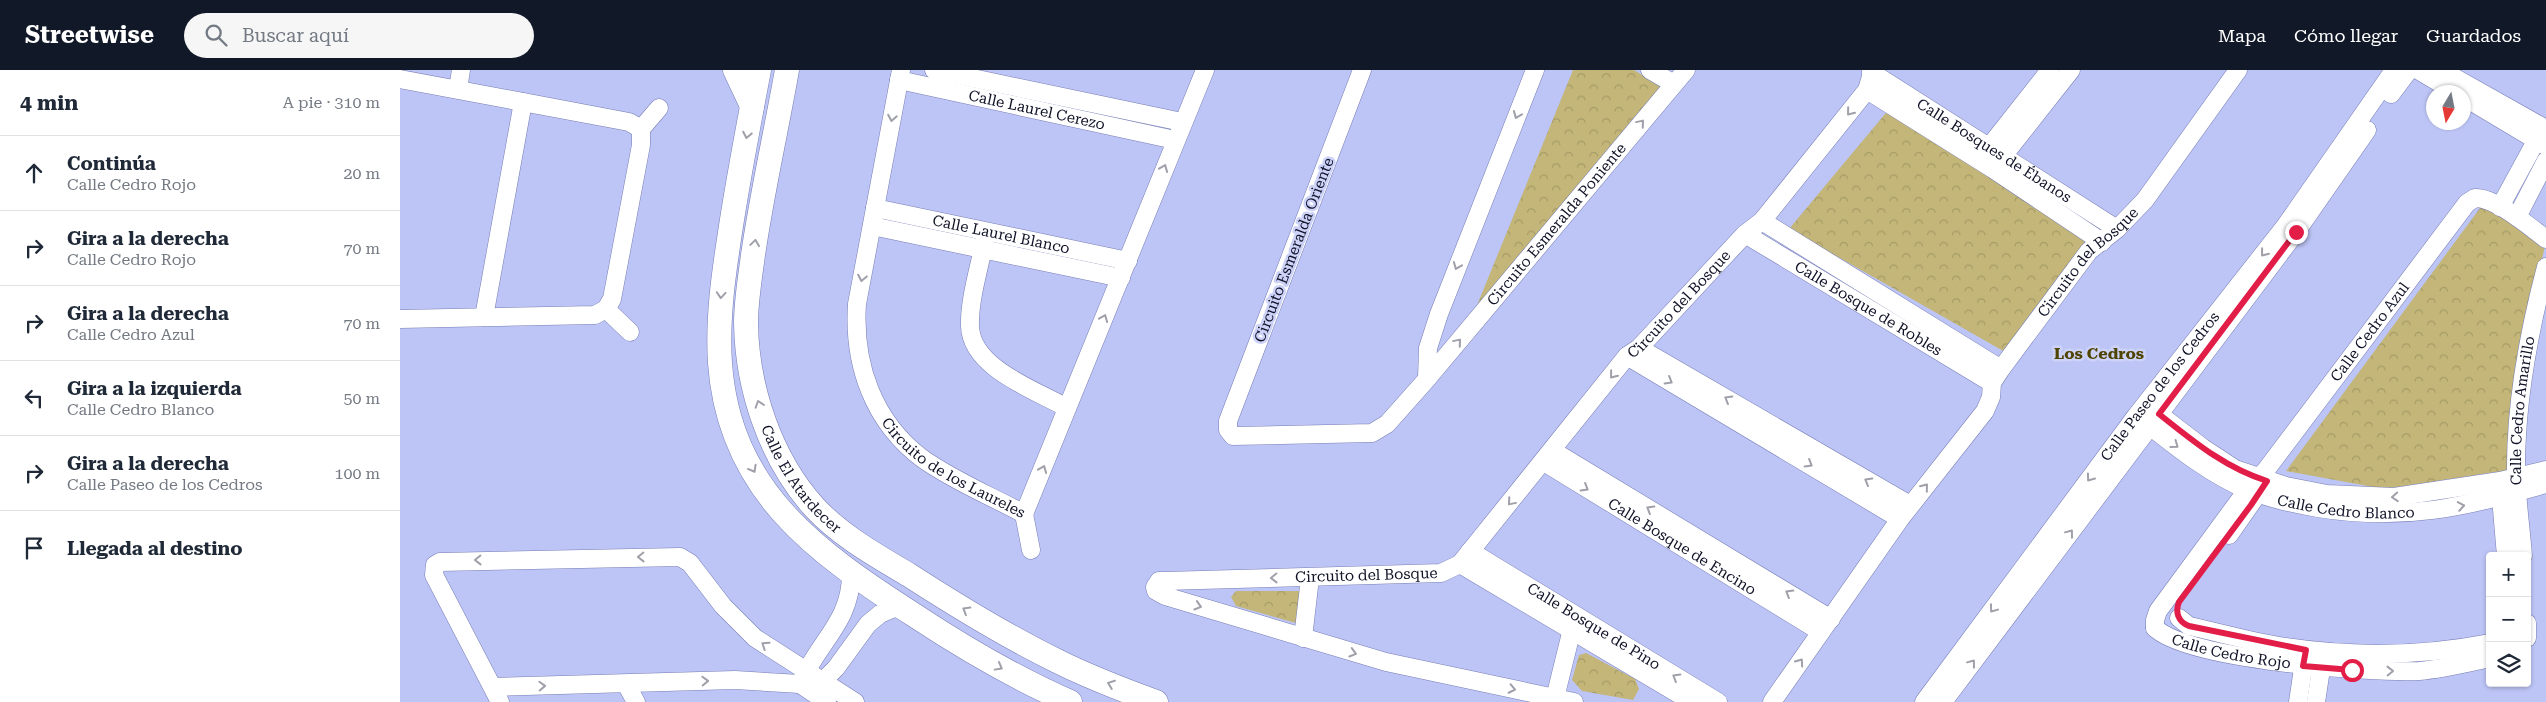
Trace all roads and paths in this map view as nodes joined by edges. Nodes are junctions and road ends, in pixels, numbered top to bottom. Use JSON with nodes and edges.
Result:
{"nodes":[{"id":1,"x":461,"y":70,"type":"edge"},
{"id":2,"x":735,"y":70,"type":"edge"},
{"id":3,"x":759,"y":70,"type":"edge"},
{"id":4,"x":787,"y":70,"type":"edge"},
{"id":5,"x":934,"y":70,"type":"edge"},
{"id":6,"x":1205,"y":70,"type":"edge"},
{"id":7,"x":1362,"y":70,"type":"edge"},
{"id":8,"x":1535,"y":70,"type":"edge"},
{"id":9,"x":1650,"y":70,"type":"edge"},
{"id":10,"x":1686,"y":70,"type":"edge"},
{"id":11,"x":2050,"y":70,"type":"edge"},
{"id":12,"x":2071,"y":70,"type":"edge"},
{"id":13,"x":2238,"y":70,"type":"edge"},
{"id":14,"x":2394,"y":70,"type":"edge"},
{"id":15,"x":2409,"y":70,"type":"edge"},
{"id":16,"x":2418,"y":70,"type":"edge"},
{"id":17,"x":2441,"y":70,"type":"edge"},
{"id":18,"x":1872,"y":71,"type":"edge"},
{"id":19,"x":900,"y":75,"type":"edge"},
{"id":20,"x":400,"y":79,"type":"edge"},
{"id":21,"x":1674,"y":84,"type":"junction"},
{"id":22,"x":2443,"y":85,"type":"edge"},
{"id":23,"x":458,"y":89,"type":"junction"},
{"id":24,"x":1867,"y":90,"type":"junction"},
{"id":25,"x":1043,"y":93,"type":"junction"},
{"id":26,"x":2471,"y":100,"type":"edge"},
{"id":27,"x":523,"y":102,"type":"junction"},
{"id":28,"x":752,"y":106,"type":"junction"},
{"id":29,"x":659,"y":108,"type":"dead end"},
{"id":30,"x":1040,"y":110,"type":"junction"},
{"id":31,"x":1182,"y":122,"type":"junction"},
{"id":32,"x":640,"y":129,"type":"junction"},
{"id":33,"x":2544,"y":133,"type":"edge"},
{"id":34,"x":1176,"y":140,"type":"junction"},
{"id":35,"x":1991,"y":158,"type":"junction"},
{"id":36,"x":2546,"y":161,"type":"edge"},
{"id":37,"x":2500,"y":207,"type":"junction"},
{"id":38,"x":875,"y":208,"type":"junction"},
{"id":39,"x":2517,"y":218,"type":"junction"},
{"id":40,"x":1762,"y":221,"type":"junction"},
{"id":41,"x":872,"y":226,"type":"junction"},
{"id":42,"x":2117,"y":229,"type":"junction"},
{"id":43,"x":2291,"y":229,"type":"junction"},
{"id":44,"x":987,"y":231,"type":"junction"},
{"id":45,"x":1744,"y":234,"type":"junction"},
{"id":46,"x":2546,"y":239,"type":"edge"},
{"id":47,"x":2102,"y":242,"type":"junction"},
{"id":48,"x":983,"y":249,"type":"junction"},
{"id":49,"x":1128,"y":261,"type":"junction"},
{"id":50,"x":2546,"y":267,"type":"edge"},
{"id":51,"x":1120,"y":278,"type":"junction"},
{"id":52,"x":1883,"y":308,"type":"junction"},
{"id":53,"x":606,"y":309,"type":"junction"},
{"id":54,"x":484,"y":317,"type":"junction"},
{"id":55,"x":400,"y":319,"type":"edge"},
{"id":56,"x":630,"y":332,"type":"dead end"},
{"id":57,"x":1633,"y":352,"type":"junction"},
{"id":58,"x":1996,"y":376,"type":"junction"},
{"id":59,"x":1427,"y":379,"type":"junction"},
{"id":60,"x":1068,"y":408,"type":"junction"},
{"id":61,"x":2148,"y":415,"type":"junction"},
{"id":62,"x":1378,"y":431,"type":"joint"},
{"id":63,"x":1549,"y":456,"type":"junction"},
{"id":64,"x":2546,"y":470,"type":"edge"},
{"id":65,"x":2259,"y":482,"type":"junction"},
{"id":66,"x":2546,"y":484,"type":"edge"},
{"id":67,"x":2509,"y":487,"type":"junction"},
{"id":68,"x":2423,"y":494,"type":"junction"},
{"id":69,"x":2347,"y":504,"type":"junction"},
{"id":70,"x":1905,"y":512,"type":"junction"},
{"id":71,"x":2426,"y":512,"type":"junction"},
{"id":72,"x":1024,"y":514,"type":"junction"},
{"id":73,"x":868,"y":550,"type":"junction"},
{"id":74,"x":1031,"y":550,"type":"dead end"},
{"id":75,"x":2506,"y":552,"type":"edge"},
{"id":76,"x":2522,"y":552,"type":"edge"},
{"id":77,"x":1465,"y":558,"type":"junction"},
{"id":78,"x":2034,"y":568,"type":"junction"},
{"id":79,"x":851,"y":574,"type":"junction"},
{"id":80,"x":1310,"y":578,"type":"junction"},
{"id":81,"x":899,"y":606,"type":"junction"},
{"id":82,"x":2179,"y":618,"type":"junction"},
{"id":83,"x":1574,"y":623,"type":"junction"},
{"id":84,"x":1826,"y":625,"type":"junction"},
{"id":85,"x":2155,"y":628,"type":"junction"},
{"id":86,"x":1303,"y":638,"type":"junction"},
{"id":87,"x":2486,"y":644,"type":"edge"},
{"id":88,"x":2313,"y":658,"type":"junction"},
{"id":89,"x":2486,"y":659,"type":"edge"},
{"id":90,"x":803,"y":677,"type":"junction"},
{"id":91,"x":823,"y":680,"type":"junction"},
{"id":92,"x":626,"y":684,"type":"junction"},
{"id":93,"x":497,"y":695,"type":"edge"},
{"id":94,"x":1555,"y":698,"type":"junction"},
{"id":95,"x":636,"y":702,"type":"edge"},
{"id":96,"x":827,"y":702,"type":"edge"},
{"id":97,"x":855,"y":702,"type":"edge"},
{"id":98,"x":1070,"y":702,"type":"edge"},
{"id":99,"x":1156,"y":702,"type":"edge"},
{"id":100,"x":1574,"y":702,"type":"edge"},
{"id":101,"x":1692,"y":702,"type":"edge"},
{"id":102,"x":1718,"y":702,"type":"edge"},
{"id":103,"x":1772,"y":702,"type":"edge"},
{"id":104,"x":1924,"y":702,"type":"edge"},
{"id":105,"x":1942,"y":702,"type":"edge"},
{"id":106,"x":2298,"y":702,"type":"edge"},
{"id":107,"x":2316,"y":702,"type":"edge"}],
"edges":[{"from":1,"to":23,"type":"street"},
{"from":2,"to":28,"type":"street"},
{"from":3,"to":28,"type":"street","name":"Calle El Atardecer"},
{"from":73,"to":4,"type":"street","name":"Calle El Atardecer","one_way":true},
{"from":5,"to":25,"type":"street","name":"Calle Laurel Cerezo"},
{"from":6,"to":31,"type":"street","name":"Circuito de los Laureles"},
{"from":7,"to":62,"type":"street","name":"Circuito Esmeralda Oriente"},
{"from":8,"to":59,"type":"street","one_way":true},
{"from":9,"to":21,"type":"street"},
{"from":10,"to":21,"type":"street","name":"Circuito Esmeralda Poniente"},
{"from":11,"to":35,"type":"street"},
{"from":12,"to":35,"type":"street"},
{"from":13,"to":42,"type":"street","name":"Circuito del Bosque"},
{"from":14,"to":43,"type":"street","name":"Calle Paseo de los Cedros"},
{"from":15,"to":43,"type":"street","name":"Calle Paseo de los Cedros"},
{"from":16,"to":22,"type":"street"},
{"from":17,"to":33,"type":"street"},
{"from":18,"to":24,"type":"street","name":"Circuito del Bosque"},
{"from":18,"to":35,"type":"street","name":"Calle Bosques de Ébanos"},
{"from":19,"to":30,"type":"street","name":"Calle Laurel Cerezo"},
{"from":19,"to":38,"type":"street","name":"Circuito de los Laureles","one_way":true},
{"from":20,"to":23,"type":"street"},
{"from":59,"to":21,"type":"street","name":"Circuito Esmeralda Poniente","one_way":true},
{"from":23,"to":27,"type":"street"},
{"from":24,"to":35,"type":"street","name":"Calle Bosques de Ébanos"},
{"from":24,"to":40,"type":"street","name":"Circuito del Bosque","one_way":true},
{"from":25,"to":30,"type":"street"},
{"from":25,"to":31,"type":"street","name":"Calle Laurel Cerezo"},
{"from":26,"to":33,"type":"street"},
{"from":27,"to":32,"type":"street"},
{"from":27,"to":54,"type":"street"},
{"from":28,"to":79,"type":"street","name":"Calle El Atardecer","one_way":true},
{"from":29,"to":32,"type":"street"},
{"from":30,"to":34,"type":"street","name":"Calle Laurel Cerezo"},
{"from":31,"to":34,"type":"street","name":"Circuito de los Laureles"},
{"from":32,"to":53,"type":"street"},
{"from":33,"to":37,"type":"street"},
{"from":49,"to":34,"type":"street","name":"Circuito de los Laureles","one_way":true},
{"from":35,"to":42,"type":"street","name":"Calle Bosques de Ébanos"},
{"from":35,"to":47,"type":"street","name":"Calle Bosques de Ébanos"},
{"from":36,"to":39,"type":"street"},
{"from":37,"to":39,"type":"street"},
{"from":37,"to":65,"type":"street","name":"Calle Cedro Azul"},
{"from":38,"to":41,"type":"street","name":"Circuito de los Laureles"},
{"from":38,"to":44,"type":"street","name":"Calle Laurel Blanco"},
{"from":39,"to":46,"type":"street"},
{"from":40,"to":45,"type":"street","name":"Circuito del Bosque"},
{"from":40,"to":52,"type":"street","name":"Calle Bosque de Robles"},
{"from":41,"to":48,"type":"street","name":"Calle Laurel Blanco"},
{"from":41,"to":72,"type":"street","name":"Circuito de los Laureles","one_way":true},
{"from":42,"to":47,"type":"street","name":"Circuito del Bosque"},
{"from":43,"to":61,"type":"street","name":"Calle Paseo de los Cedros"},
{"from":44,"to":48,"type":"street"},
{"from":44,"to":49,"type":"street","name":"Calle Laurel Blanco"},
{"from":45,"to":52,"type":"street","name":"Calle Bosque de Robles"},
{"from":45,"to":57,"type":"street","name":"Circuito del Bosque"},
{"from":47,"to":58,"type":"street","name":"Circuito del Bosque"},
{"from":48,"to":51,"type":"street","name":"Calle Laurel Blanco"},
{"from":48,"to":60,"type":"street"},
{"from":49,"to":51,"type":"street","name":"Circuito de los Laureles"},
{"from":50,"to":67,"type":"street","name":"Calle Cedro Amarillo"},
{"from":60,"to":51,"type":"street","name":"Circuito de los Laureles","one_way":true},
{"from":52,"to":58,"type":"street","name":"Calle Bosque de Robles"},
{"from":53,"to":54,"type":"street"},
{"from":53,"to":56,"type":"street"},
{"from":54,"to":55,"type":"street"},
{"from":57,"to":63,"type":"street","name":"Circuito del Bosque","one_way":true},
{"from":57,"to":70,"type":"street"},
{"from":70,"to":58,"type":"street","name":"Circuito del Bosque","one_way":true},
{"from":59,"to":62,"type":"street","name":"Circuito Esmeralda Poniente"},
{"from":72,"to":60,"type":"street","name":"Circuito de los Laureles","one_way":true},
{"from":61,"to":65,"type":"street","name":"Calle Cedro Blanco"},
{"from":61,"to":78,"type":"street","name":"Calle Paseo de los Cedros"},
{"from":63,"to":77,"type":"street","name":"Circuito del Bosque","one_way":true},
{"from":63,"to":84,"type":"street","name":"Calle Bosque de Encino"},
{"from":64,"to":67,"type":"street","name":"Calle Cedro Blanco"},
{"from":65,"to":69,"type":"street","name":"Calle Cedro Blanco"},
{"from":65,"to":82,"type":"street","name":"Calle Cedro Azul"},
{"from":65,"to":85,"type":"street","name":"Calle Cedro Azul"},
{"from":66,"to":67,"type":"street","name":"Calle Cedro Blanco"},
{"from":67,"to":68,"type":"street","name":"Calle Cedro Blanco"},
{"from":71,"to":67,"type":"street","name":"Calle Cedro Blanco","one_way":true},
{"from":67,"to":75,"type":"street","name":"Calle Cedro Amarillo"},
{"from":67,"to":76,"type":"street","name":"Calle Cedro Amarillo"},
{"from":68,"to":69,"type":"street","name":"Calle Cedro Blanco","one_way":true},
{"from":68,"to":71,"type":"street"},
{"from":69,"to":71,"type":"street","name":"Calle Cedro Blanco"},
{"from":70,"to":84,"type":"street","name":"Circuito del Bosque"},
{"from":72,"to":74,"type":"street"},
{"from":73,"to":79,"type":"street"},
{"from":99,"to":73,"type":"street","name":"Calle El Atardecer","one_way":true},
{"from":77,"to":80,"type":"street","name":"Circuito del Bosque"},
{"from":77,"to":83,"type":"street","name":"Calle Bosque de Pino"},
{"from":78,"to":104,"type":"street","name":"Calle Paseo de los Cedros","one_way":true},
{"from":105,"to":78,"type":"street","name":"Calle Paseo de los Cedros","one_way":true},
{"from":79,"to":81,"type":"street","name":"Calle El Atardecer"},
{"from":79,"to":90,"type":"street"},
{"from":80,"to":86,"type":"street"},
{"from":80,"to":86,"type":"street","name":"Circuito del Bosque","one_way":true},
{"from":81,"to":91,"type":"street"},
{"from":81,"to":98,"type":"street","name":"Calle El Atardecer","one_way":true},
{"from":82,"to":85,"type":"street"},
{"from":82,"to":88,"type":"street","name":"Calle Cedro Rojo"},
{"from":83,"to":94,"type":"street"},
{"from":83,"to":101,"type":"street","name":"Calle Bosque de Pino"},
{"from":102,"to":83,"type":"street","name":"Calle Bosque de Pino","one_way":true},
{"from":103,"to":84,"type":"street","name":"Circuito del Bosque","one_way":true},
{"from":85,"to":88,"type":"street","name":"Calle Cedro Rojo"},
{"from":86,"to":94,"type":"street","name":"Circuito del Bosque","one_way":true},
{"from":87,"to":88,"type":"street","name":"Calle Cedro Rojo"},
{"from":88,"to":89,"type":"street","name":"Calle Cedro Rojo","one_way":true},
{"from":88,"to":106,"type":"street"},
{"from":88,"to":107,"type":"street"},
{"from":90,"to":91,"type":"street"},
{"from":92,"to":90,"type":"street","one_way":true},
{"from":90,"to":93,"type":"street","one_way":true},
{"from":90,"to":96,"type":"street"},
{"from":91,"to":97,"type":"street"},
{"from":93,"to":92,"type":"street","one_way":true},
{"from":92,"to":95,"type":"street"},
{"from":94,"to":100,"type":"street","name":"Circuito del Bosque"}]}
